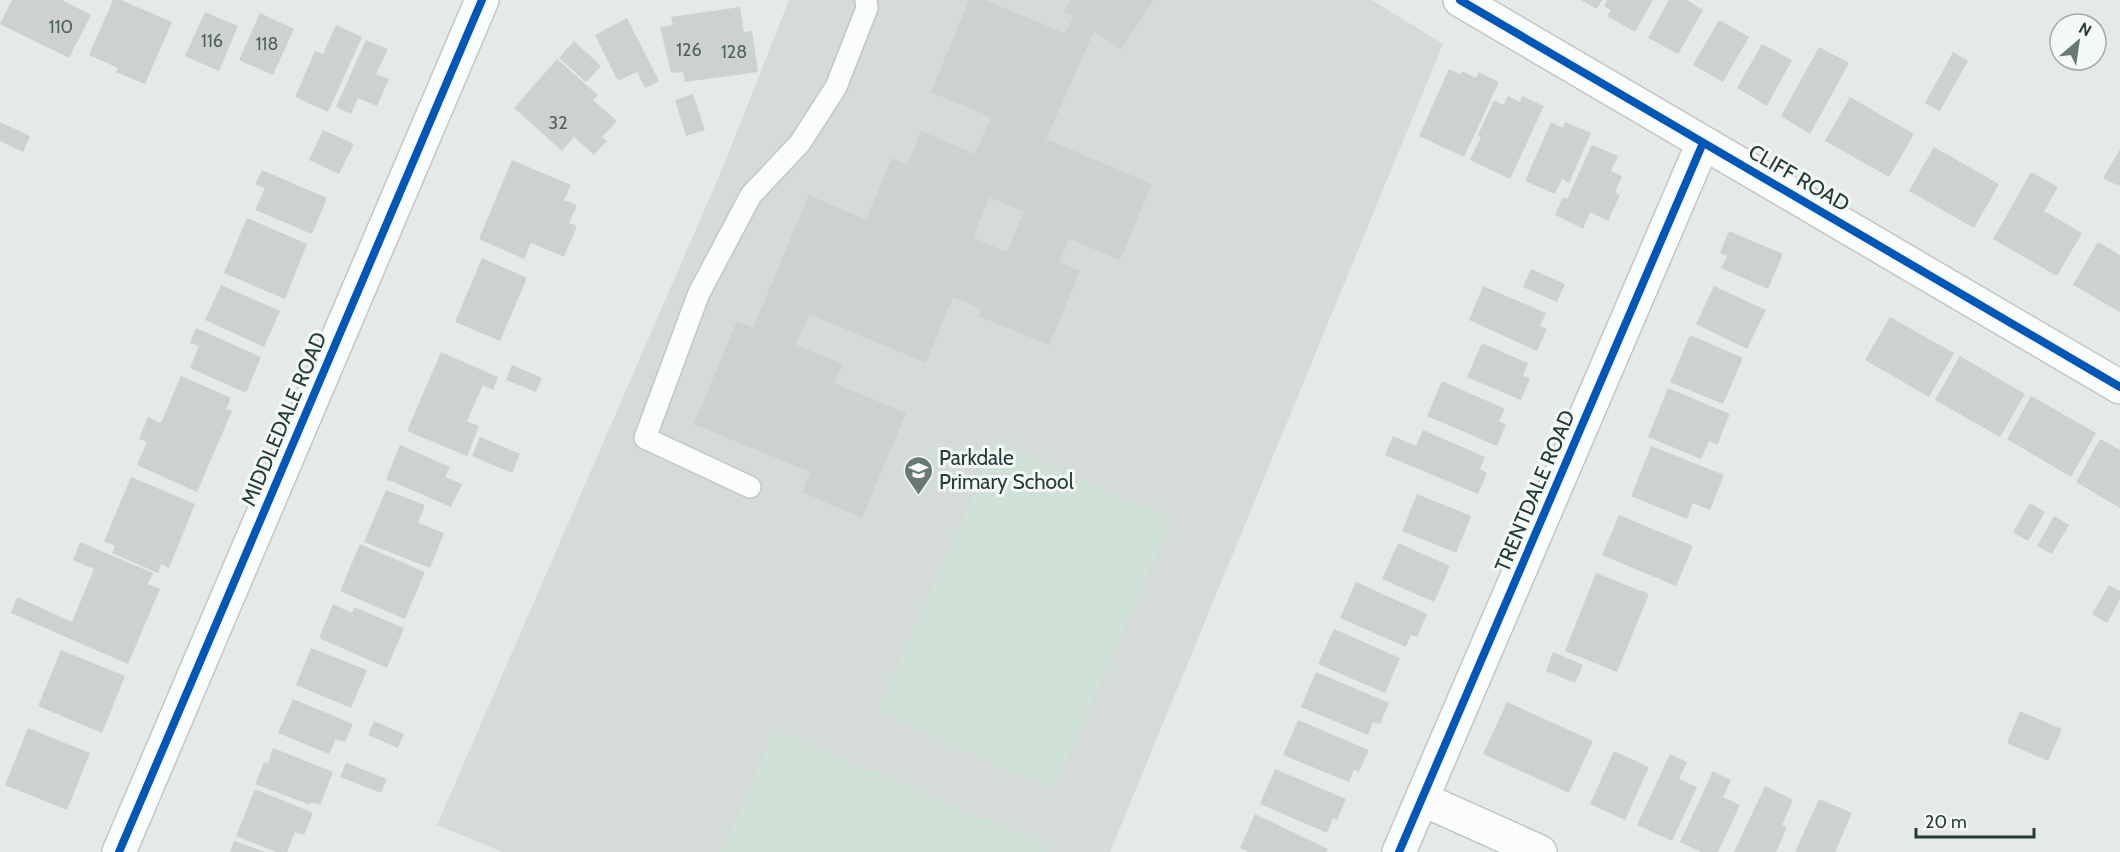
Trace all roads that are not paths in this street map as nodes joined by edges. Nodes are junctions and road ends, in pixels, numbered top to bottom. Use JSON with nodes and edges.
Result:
{"nodes":[{"id":1,"x":482,"y":0,"type":"edge"},
{"id":2,"x":866,"y":0,"type":"edge"},
{"id":3,"x":1460,"y":0,"type":"edge"},
{"id":4,"x":1703,"y":143,"type":"junction"},
{"id":5,"x":2120,"y":387,"type":"edge"},
{"id":6,"x":750,"y":487,"type":"dead end"},
{"id":7,"x":1422,"y":799,"type":"junction"},
{"id":8,"x":119,"y":852,"type":"edge"},
{"id":9,"x":1399,"y":852,"type":"edge"},
{"id":10,"x":1540,"y":852,"type":"edge"}],
"edges":[{"from":1,"to":8,"type":"street","name":"MIDDLEDALE ROAD"},
{"from":2,"to":6,"type":"lane"},
{"from":3,"to":4,"type":"street","name":"CLIFF ROAD"},
{"from":4,"to":5,"type":"street","name":"CLIFF ROAD"},
{"from":4,"to":7,"type":"street","name":"TRENTDALE ROAD"},
{"from":7,"to":9,"type":"street","name":"TRENTDALE ROAD"},
{"from":7,"to":10,"type":"street"}]}
